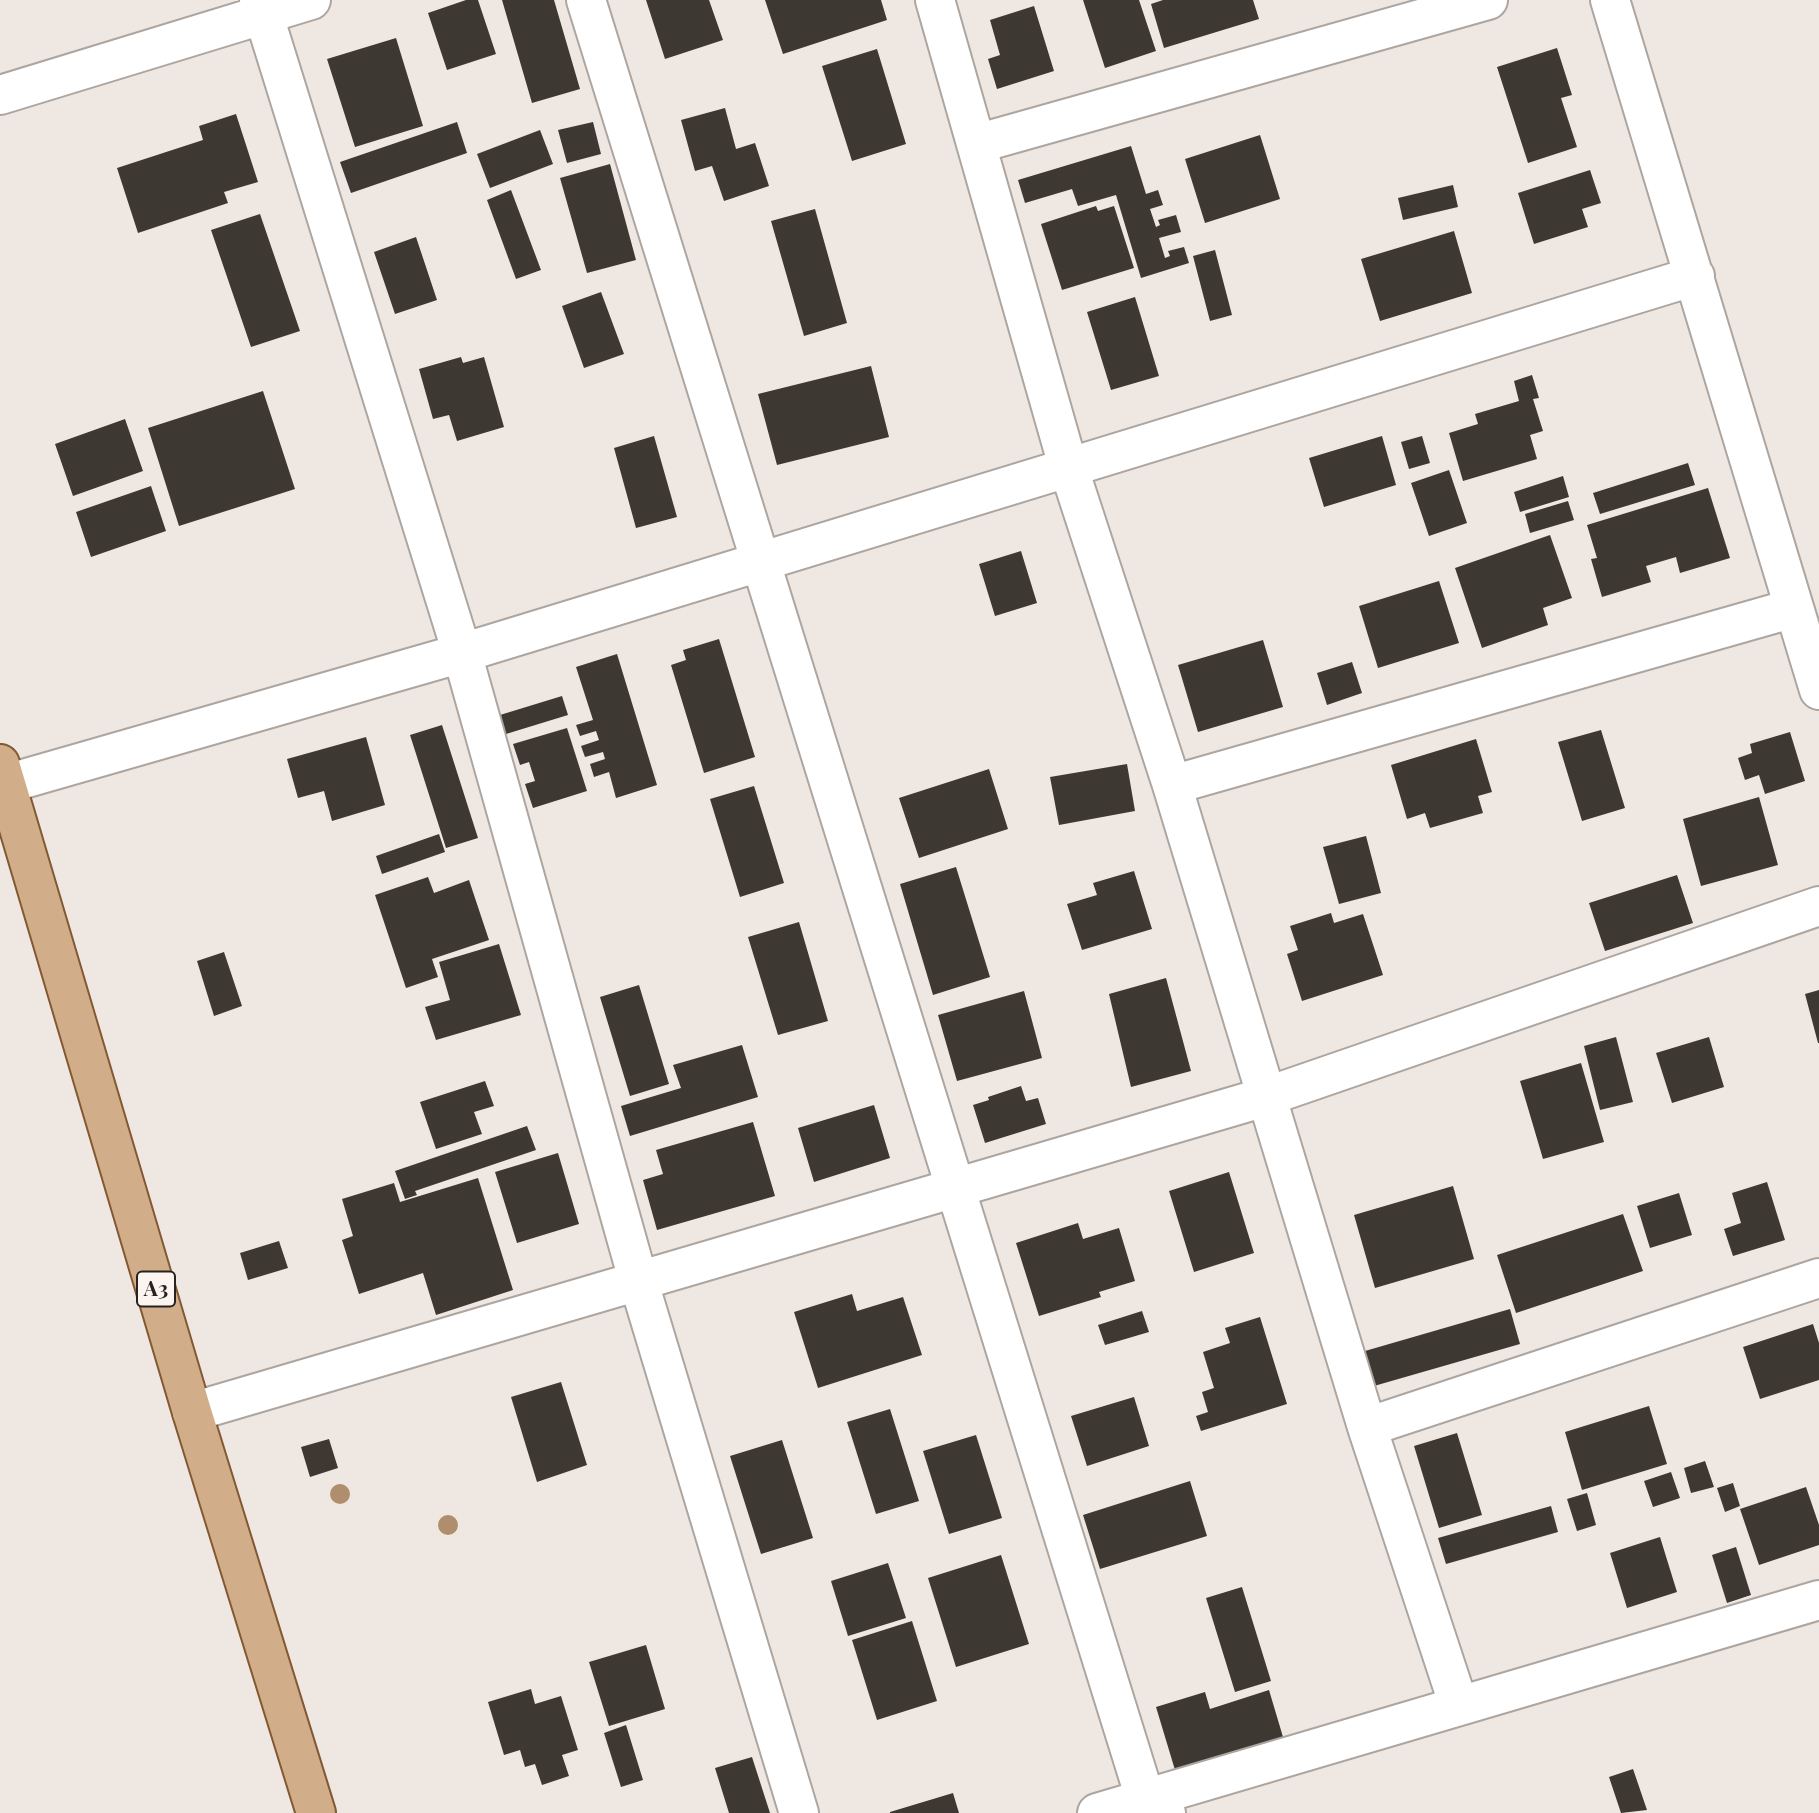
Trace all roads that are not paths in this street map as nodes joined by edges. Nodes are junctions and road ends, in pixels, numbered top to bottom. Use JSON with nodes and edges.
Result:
{"nodes":[{"id":1,"x":311,"y":0,"type":"edge"},
{"id":2,"x":586,"y":0,"type":"edge"},
{"id":3,"x":935,"y":0,"type":"edge"},
{"id":4,"x":1488,"y":0,"type":"edge"},
{"id":5,"x":1610,"y":0,"type":"edge"},
{"id":6,"x":261,"y":7,"type":"edge"},
{"id":7,"x":0,"y":95,"type":"edge"},
{"id":8,"x":976,"y":144,"type":"junction"},
{"id":9,"x":1695,"y":276,"type":"junction"},
{"id":10,"x":1068,"y":466,"type":"junction"},
{"id":11,"x":758,"y":561,"type":"junction"},
{"id":12,"x":1794,"y":608,"type":"junction"},
{"id":13,"x":462,"y":653,"type":"junction"},
{"id":14,"x":1819,"y":690,"type":"edge"},
{"id":15,"x":3,"y":774,"type":"edge"},
{"id":16,"x":1172,"y":785,"type":"junction"},
{"id":17,"x":1819,"y":906,"type":"edge"},
{"id":18,"x":1265,"y":1097,"type":"junction"},
{"id":19,"x":955,"y":1186,"type":"junction"},
{"id":20,"x":1819,"y":1278,"type":"edge"},
{"id":21,"x":639,"y":1283,"type":"junction"},
{"id":22,"x":192,"y":1412,"type":"junction"},
{"id":23,"x":1367,"y":1427,"type":"junction"},
{"id":24,"x":1819,"y":1600,"type":"edge"},
{"id":25,"x":1459,"y":1706,"type":"junction"},
{"id":26,"x":1156,"y":1806,"type":"edge"},
{"id":27,"x":316,"y":1813,"type":"edge"},
{"id":28,"x":799,"y":1813,"type":"edge"},
{"id":29,"x":1097,"y":1813,"type":"edge"}],
"edges":[{"from":1,"to":6,"type":"street"},
{"from":2,"to":11,"type":"street"},
{"from":3,"to":8,"type":"street"},
{"from":4,"to":8,"type":"street"},
{"from":5,"to":9,"type":"street"},
{"from":6,"to":7,"type":"street"},
{"from":6,"to":13,"type":"street"},
{"from":8,"to":10,"type":"street"},
{"from":9,"to":10,"type":"street"},
{"from":9,"to":12,"type":"street"},
{"from":10,"to":11,"type":"street"},
{"from":10,"to":16,"type":"street"},
{"from":11,"to":13,"type":"street"},
{"from":11,"to":19,"type":"street"},
{"from":12,"to":14,"type":"street"},
{"from":12,"to":16,"type":"street"},
{"from":13,"to":15,"type":"street"},
{"from":13,"to":21,"type":"street"},
{"from":15,"to":22,"type":"main road","number":"A3"},
{"from":16,"to":18,"type":"street"},
{"from":17,"to":18,"type":"street"},
{"from":18,"to":19,"type":"street"},
{"from":18,"to":23,"type":"street"},
{"from":19,"to":21,"type":"street"},
{"from":19,"to":26,"type":"street"},
{"from":20,"to":23,"type":"street"},
{"from":21,"to":22,"type":"street"},
{"from":21,"to":28,"type":"street"},
{"from":22,"to":27,"type":"main road","number":"A3"},
{"from":23,"to":25,"type":"street"},
{"from":24,"to":25,"type":"street"},
{"from":25,"to":26,"type":"street"},
{"from":26,"to":29,"type":"street"}]}
